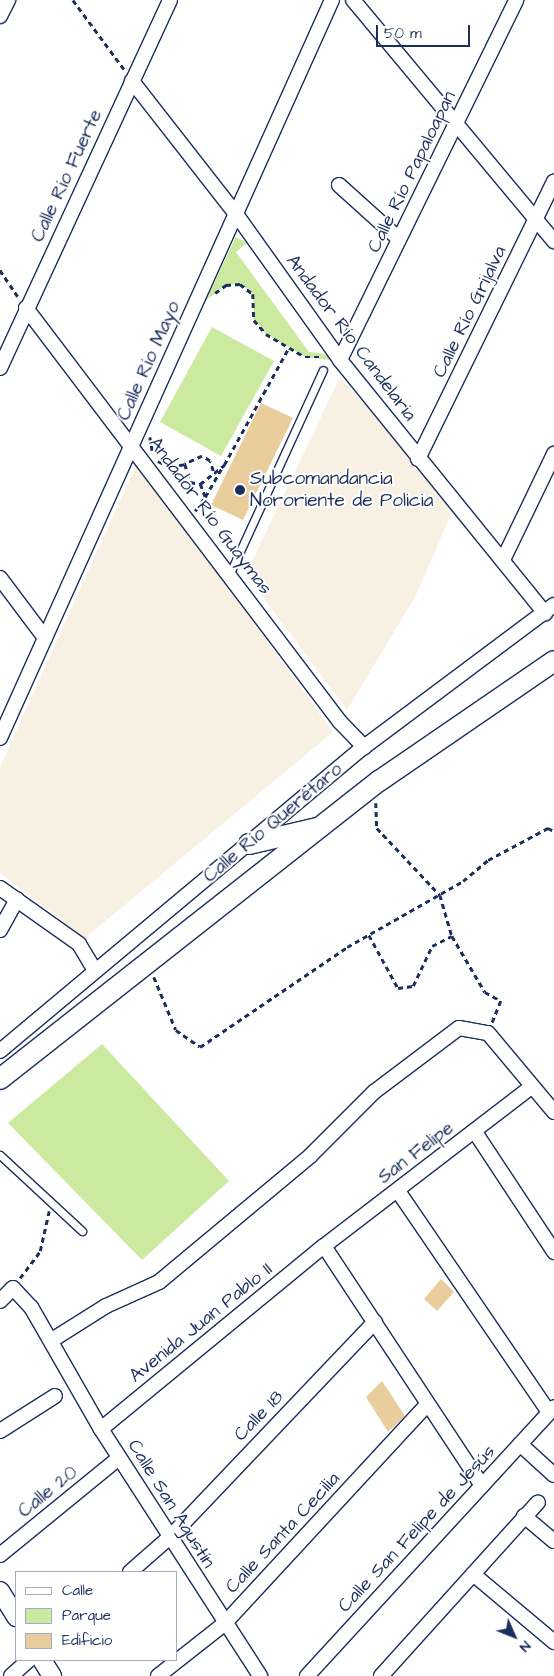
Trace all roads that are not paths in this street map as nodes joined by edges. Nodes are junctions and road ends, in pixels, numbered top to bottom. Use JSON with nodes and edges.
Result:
{"nodes":[{"id":1,"x":8,"y":0,"type":"edge"},
{"id":2,"x":170,"y":0,"type":"edge"},
{"id":3,"x":332,"y":0,"type":"edge"},
{"id":4,"x":353,"y":0,"type":"edge"},
{"id":5,"x":516,"y":0,"type":"edge"},
{"id":6,"x":0,"y":16,"type":"edge"},
{"id":7,"x":132,"y":81,"type":"junction"},
{"id":8,"x":457,"y":121,"type":"junction"},
{"id":9,"x":554,"y":182,"type":"edge"},
{"id":10,"x":339,"y":186,"type":"dead end"},
{"id":11,"x":236,"y":214,"type":"junction"},
{"id":12,"x":536,"y":220,"type":"junction"},
{"id":13,"x":399,"y":239,"type":"junction"},
{"id":14,"x":554,"y":241,"type":"edge"},
{"id":15,"x":26,"y":308,"type":"junction"},
{"id":16,"x":340,"y":360,"type":"junction"},
{"id":17,"x":0,"y":368,"type":"edge"},
{"id":18,"x":323,"y":370,"type":"dead end"},
{"id":19,"x":133,"y":443,"type":"junction"},
{"id":20,"x":554,"y":454,"type":"edge"},
{"id":21,"x":418,"y":459,"type":"junction"},
{"id":22,"x":503,"y":560,"type":"junction"},
{"id":23,"x":230,"y":572,"type":"junction"},
{"id":24,"x":0,"y":578,"type":"edge"},
{"id":25,"x":549,"y":609,"type":"edge"},
{"id":26,"x":45,"y":638,"type":"junction"},
{"id":27,"x":554,"y":661,"type":"edge"},
{"id":28,"x":0,"y":738,"type":"edge"},
{"id":29,"x":364,"y":747,"type":"junction"},
{"id":30,"x":319,"y":828,"type":"junction"},
{"id":31,"x":249,"y":844,"type":"junction"},
{"id":32,"x":0,"y":888,"type":"edge"},
{"id":33,"x":16,"y":899,"type":"junction"},
{"id":34,"x":0,"y":930,"type":"edge"},
{"id":35,"x":95,"y":971,"type":"junction"},
{"id":36,"x":0,"y":1051,"type":"edge"},
{"id":37,"x":0,"y":1079,"type":"edge"},
{"id":38,"x":530,"y":1088,"type":"junction"},
{"id":39,"x":554,"y":1112,"type":"edge"},
{"id":40,"x":475,"y":1132,"type":"junction"},
{"id":41,"x":0,"y":1154,"type":"edge"},
{"id":42,"x":398,"y":1191,"type":"junction"},
{"id":43,"x":82,"y":1231,"type":"dead end"},
{"id":44,"x":324,"y":1246,"type":"junction"},
{"id":45,"x":554,"y":1252,"type":"edge"},
{"id":46,"x":0,"y":1300,"type":"edge"},
{"id":47,"x":375,"y":1322,"type":"junction"},
{"id":48,"x":52,"y":1340,"type":"junction"},
{"id":49,"x":55,"y":1396,"type":"dead end"},
{"id":50,"x":427,"y":1405,"type":"junction"},
{"id":51,"x":552,"y":1410,"type":"edge"},
{"id":52,"x":101,"y":1429,"type":"junction"},
{"id":53,"x":0,"y":1431,"type":"edge"},
{"id":54,"x":520,"y":1444,"type":"junction"},
{"id":55,"x":119,"y":1458,"type":"junction"},
{"id":56,"x":554,"y":1475,"type":"edge"},
{"id":57,"x":482,"y":1486,"type":"junction"},
{"id":58,"x":538,"y":1502,"type":"dead end"},
{"id":59,"x":524,"y":1516,"type":"junction"},
{"id":60,"x":170,"y":1537,"type":"junction"},
{"id":61,"x":554,"y":1540,"type":"edge"},
{"id":62,"x":0,"y":1555,"type":"edge"},
{"id":63,"x":131,"y":1571,"type":"edge"},
{"id":64,"x":472,"y":1574,"type":"junction"},
{"id":65,"x":0,"y":1591,"type":"edge"},
{"id":66,"x":15,"y":1615,"type":"edge"},
{"id":67,"x":224,"y":1624,"type":"junction"},
{"id":68,"x":554,"y":1642,"type":"edge"},
{"id":69,"x":178,"y":1660,"type":"edge"},
{"id":70,"x":28,"y":1661,"type":"edge"},
{"id":71,"x":43,"y":1661,"type":"edge"},
{"id":72,"x":177,"y":1661,"type":"edge"},
{"id":73,"x":11,"y":1676,"type":"edge"},
{"id":74,"x":52,"y":1676,"type":"edge"},
{"id":75,"x":158,"y":1676,"type":"edge"},
{"id":76,"x":260,"y":1676,"type":"edge"},
{"id":77,"x":307,"y":1676,"type":"edge"},
{"id":78,"x":381,"y":1676,"type":"edge"}],
"edges":[{"from":1,"to":6,"type":"street"},
{"from":2,"to":7,"type":"street","name":"Calle Río Fuerte"},
{"from":3,"to":11,"type":"street","name":"Calle Río Mayo"},
{"from":4,"to":8,"type":"street"},
{"from":5,"to":8,"type":"street","name":"Calle Río Papaloapan"},
{"from":7,"to":11,"type":"street","name":"Andador Río Candelaria"},
{"from":7,"to":15,"type":"street","name":"Calle Río Fuerte"},
{"from":8,"to":12,"type":"street"},
{"from":8,"to":13,"type":"street","name":"Calle Río Papaloapan"},
{"from":9,"to":12,"type":"street","name":"Calle Río Grijalva"},
{"from":10,"to":13,"type":"street"},
{"from":11,"to":16,"type":"street","name":"Andador Río Candelaria"},
{"from":11,"to":19,"type":"street","name":"Calle Río Mayo"},
{"from":12,"to":14,"type":"street"},
{"from":12,"to":21,"type":"street","name":"Calle Río Grijalva"},
{"from":13,"to":16,"type":"street","name":"Calle Río Papaloapan"},
{"from":15,"to":17,"type":"street","name":"Calle Río Fuerte"},
{"from":15,"to":19,"type":"street","name":"Andador Río Guaymas"},
{"from":16,"to":21,"type":"street","name":"Andador Río Candelaria"},
{"from":18,"to":23,"type":"lane"},
{"from":19,"to":23,"type":"street","name":"Andador Río Guaymas"},
{"from":19,"to":26,"type":"street","name":"Calle Río Mayo"},
{"from":20,"to":22,"type":"street"},
{"from":21,"to":22,"type":"street","name":"Andador Río Candelaria"},
{"from":22,"to":25,"type":"street","name":"Andador Río Candelaria"},
{"from":23,"to":29,"type":"street","name":"Andador Río Guaymas"},
{"from":24,"to":26,"type":"street"},
{"from":25,"to":29,"type":"street","name":"Calle Río Querétaro"},
{"from":26,"to":28,"type":"street","name":"Calle Río Mayo"},
{"from":27,"to":30,"type":"main road","name":"Calle Río Querétaro"},
{"from":29,"to":31,"type":"street","name":"Calle Río Querétaro"},
{"from":30,"to":31,"type":"main road"},
{"from":30,"to":37,"type":"main road","name":"Calle Río Querétaro"},
{"from":31,"to":35,"type":"street","name":"Calle Río Querétaro"},
{"from":32,"to":33,"type":"street"},
{"from":33,"to":34,"type":"street"},
{"from":33,"to":35,"type":"street"},
{"from":35,"to":36,"type":"street","name":"Calle Río Querétaro"},
{"from":38,"to":39,"type":"street"},
{"from":38,"to":40,"type":"street","name":"San Felipe"},
{"from":38,"to":48,"type":"street"},
{"from":40,"to":42,"type":"street","name":"San Felipe"},
{"from":40,"to":45,"type":"street"},
{"from":41,"to":43,"type":"lane"},
{"from":42,"to":44,"type":"street","name":"San Felipe"},
{"from":42,"to":51,"type":"street"},
{"from":44,"to":47,"type":"street"},
{"from":44,"to":52,"type":"street","name":"Avenida Juan Pablo II"},
{"from":46,"to":48,"type":"street","name":"Calle San Agustín"},
{"from":47,"to":50,"type":"street"},
{"from":47,"to":60,"type":"street","name":"Calle 18"},
{"from":48,"to":52,"type":"street","name":"Calle San Agustín"},
{"from":49,"to":53,"type":"street"},
{"from":50,"to":57,"type":"street"},
{"from":50,"to":67,"type":"street","name":"Calle Santa Cecilia"},
{"from":51,"to":54,"type":"street","name":"Calle San Felipe de Jesús"},
{"from":52,"to":55,"type":"street","name":"Calle San Agustín"},
{"from":54,"to":56,"type":"street"},
{"from":54,"to":57,"type":"street","name":"Calle San Felipe de Jesús"},
{"from":55,"to":60,"type":"street","name":"Calle San Agustín"},
{"from":55,"to":62,"type":"street","name":"Calle 20"},
{"from":57,"to":77,"type":"street","name":"Calle San Felipe de Jesús"},
{"from":58,"to":59,"type":"street"},
{"from":59,"to":61,"type":"street"},
{"from":59,"to":64,"type":"street"},
{"from":60,"to":63,"type":"street","name":"Calle 18"},
{"from":60,"to":67,"type":"street","name":"Calle San Agustín"},
{"from":64,"to":68,"type":"street"},
{"from":64,"to":78,"type":"street"},
{"from":65,"to":66,"type":"street"},
{"from":67,"to":69,"type":"street","name":"Calle Santa Cecilia"},
{"from":67,"to":76,"type":"street","name":"Calle San Agustín"},
{"from":70,"to":73,"type":"street"},
{"from":71,"to":74,"type":"street"},
{"from":72,"to":75,"type":"street","name":"Calle Santa Cecilia"}]}
